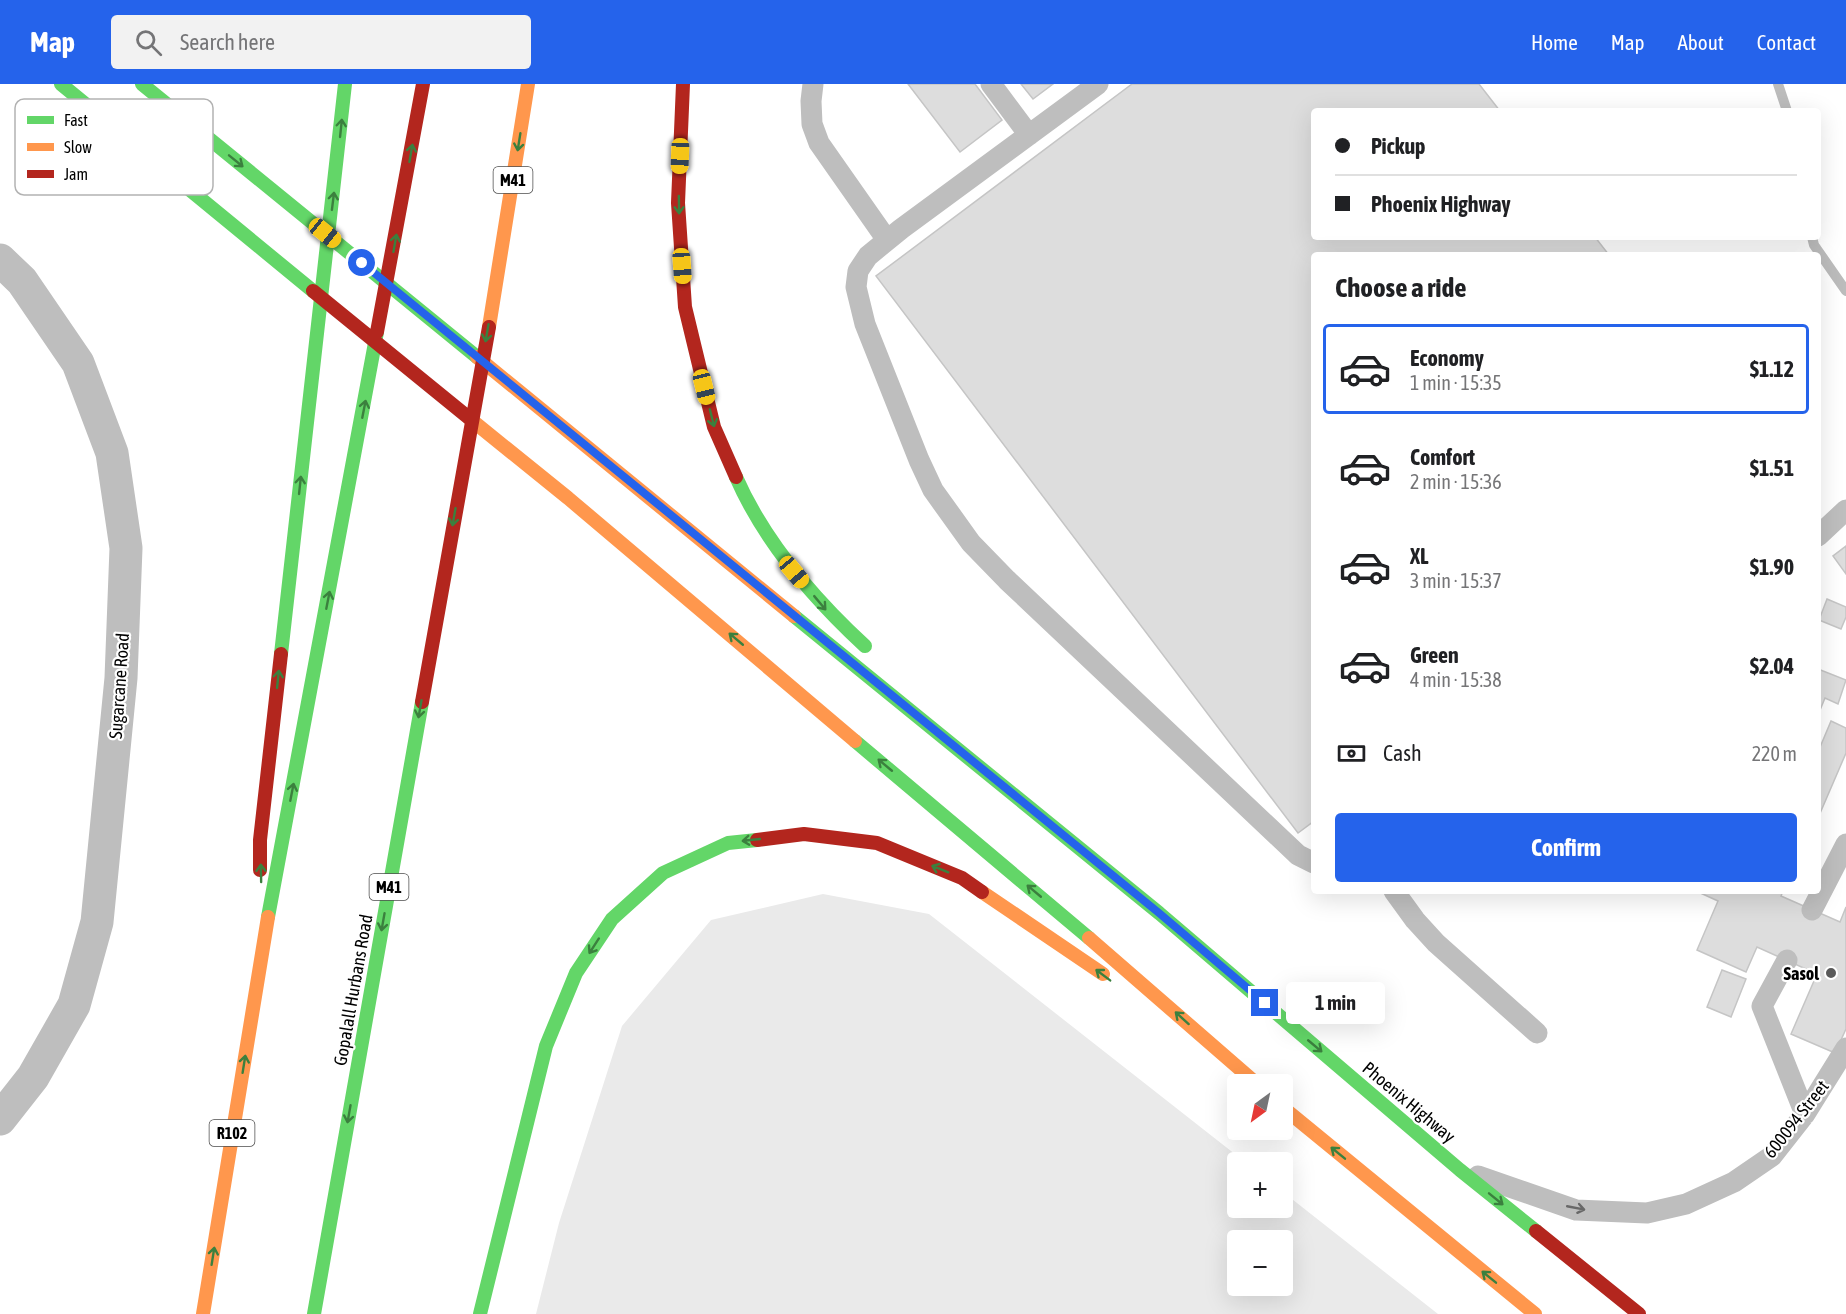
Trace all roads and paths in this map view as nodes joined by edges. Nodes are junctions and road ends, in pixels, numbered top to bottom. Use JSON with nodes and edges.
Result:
{"nodes":[{"id":1,"x":61,"y":84,"type":"edge"},
{"id":2,"x":142,"y":84,"type":"edge"},
{"id":3,"x":345,"y":84,"type":"edge"},
{"id":4,"x":423,"y":84,"type":"edge"},
{"id":5,"x":528,"y":84,"type":"edge"},
{"id":6,"x":683,"y":84,"type":"edge"},
{"id":7,"x":813,"y":84,"type":"edge"},
{"id":8,"x":991,"y":84,"type":"edge"},
{"id":9,"x":1098,"y":84,"type":"edge"},
{"id":10,"x":79,"y":99,"type":"edge"},
{"id":11,"x":160,"y":99,"type":"edge"},
{"id":12,"x":1029,"y":135,"type":"junction"},
{"id":13,"x":213,"y":142,"type":"edge"},
{"id":14,"x":194,"y":195,"type":"edge"},
{"id":15,"x":887,"y":240,"type":"junction"},
{"id":16,"x":0,"y":260,"type":"edge"},
{"id":17,"x":1846,"y":510,"type":"edge"},
{"id":18,"x":1821,"y":533,"type":"edge"},
{"id":19,"x":876,"y":656,"type":"dead end"},
{"id":20,"x":964,"y":736,"type":"dead end"},
{"id":21,"x":1846,"y":844,"type":"edge"},
{"id":22,"x":1311,"y":862,"type":"edge"},
{"id":23,"x":1821,"y":893,"type":"edge"},
{"id":24,"x":1396,"y":894,"type":"edge"},
{"id":25,"x":1820,"y":894,"type":"edge"},
{"id":26,"x":1812,"y":910,"type":"dead end"},
{"id":27,"x":1159,"y":913,"type":"junction"},
{"id":28,"x":261,"y":952,"type":"junction"},
{"id":29,"x":1787,"y":960,"type":"dead end"},
{"id":30,"x":1117,"y":985,"type":"dead end"},
{"id":31,"x":1155,"y":1013,"type":"dead end"},
{"id":32,"x":1537,"y":1033,"type":"dead end"},
{"id":33,"x":1846,"y":1048,"type":"edge"},
{"id":34,"x":1237,"y":1074,"type":"edge"},
{"id":35,"x":1245,"y":1074,"type":"edge"},
{"id":36,"x":1805,"y":1114,"type":"junction"},
{"id":37,"x":1293,"y":1115,"type":"edge"},
{"id":38,"x":0,"y":1119,"type":"edge"},
{"id":39,"x":1460,"y":1170,"type":"junction"},
{"id":40,"x":203,"y":1314,"type":"edge"},
{"id":41,"x":315,"y":1314,"type":"edge"},
{"id":42,"x":480,"y":1314,"type":"edge"},
{"id":43,"x":1534,"y":1314,"type":"edge"},
{"id":44,"x":1639,"y":1314,"type":"edge"}],
"edges":[{"from":10,"to":1,"type":"main road","one_way":true},
{"from":2,"to":11,"type":"main road","one_way":true},
{"from":28,"to":3,"type":"main road","one_way":true},
{"from":28,"to":4,"type":"main road","one_way":true},
{"from":5,"to":41,"type":"main road","name":"Gopalall Hurbans Road","number":"M41","one_way":true},
{"from":6,"to":19,"type":"main road","one_way":true},
{"from":7,"to":15,"type":"lane"},
{"from":8,"to":12,"type":"lane"},
{"from":9,"to":12,"type":"lane"},
{"from":12,"to":15,"type":"lane"},
{"from":13,"to":27,"type":"main road","one_way":true},
{"from":35,"to":14,"type":"main road","one_way":true},
{"from":15,"to":22,"type":"lane"},
{"from":16,"to":38,"type":"street","name":"Sugarcane Road"},
{"from":17,"to":18,"type":"lane"},
{"from":20,"to":27,"type":"main road"},
{"from":21,"to":23,"type":"lane"},
{"from":24,"to":32,"type":"lane"},
{"from":25,"to":26,"type":"lane"},
{"from":27,"to":39,"type":"main road","name":"Phoenix Highway","one_way":true},
{"from":40,"to":28,"type":"main road","number":"R102","one_way":true},
{"from":29,"to":36,"type":"lane"},
{"from":30,"to":42,"type":"main road","one_way":true},
{"from":31,"to":34,"type":"main road"},
{"from":33,"to":36,"type":"lane","name":"600094 Street"},
{"from":39,"to":36,"type":"lane","name":"600094 Street","one_way":true},
{"from":43,"to":37,"type":"main road","one_way":true},
{"from":39,"to":44,"type":"main road","name":"Phoenix Highway","one_way":true}]}
